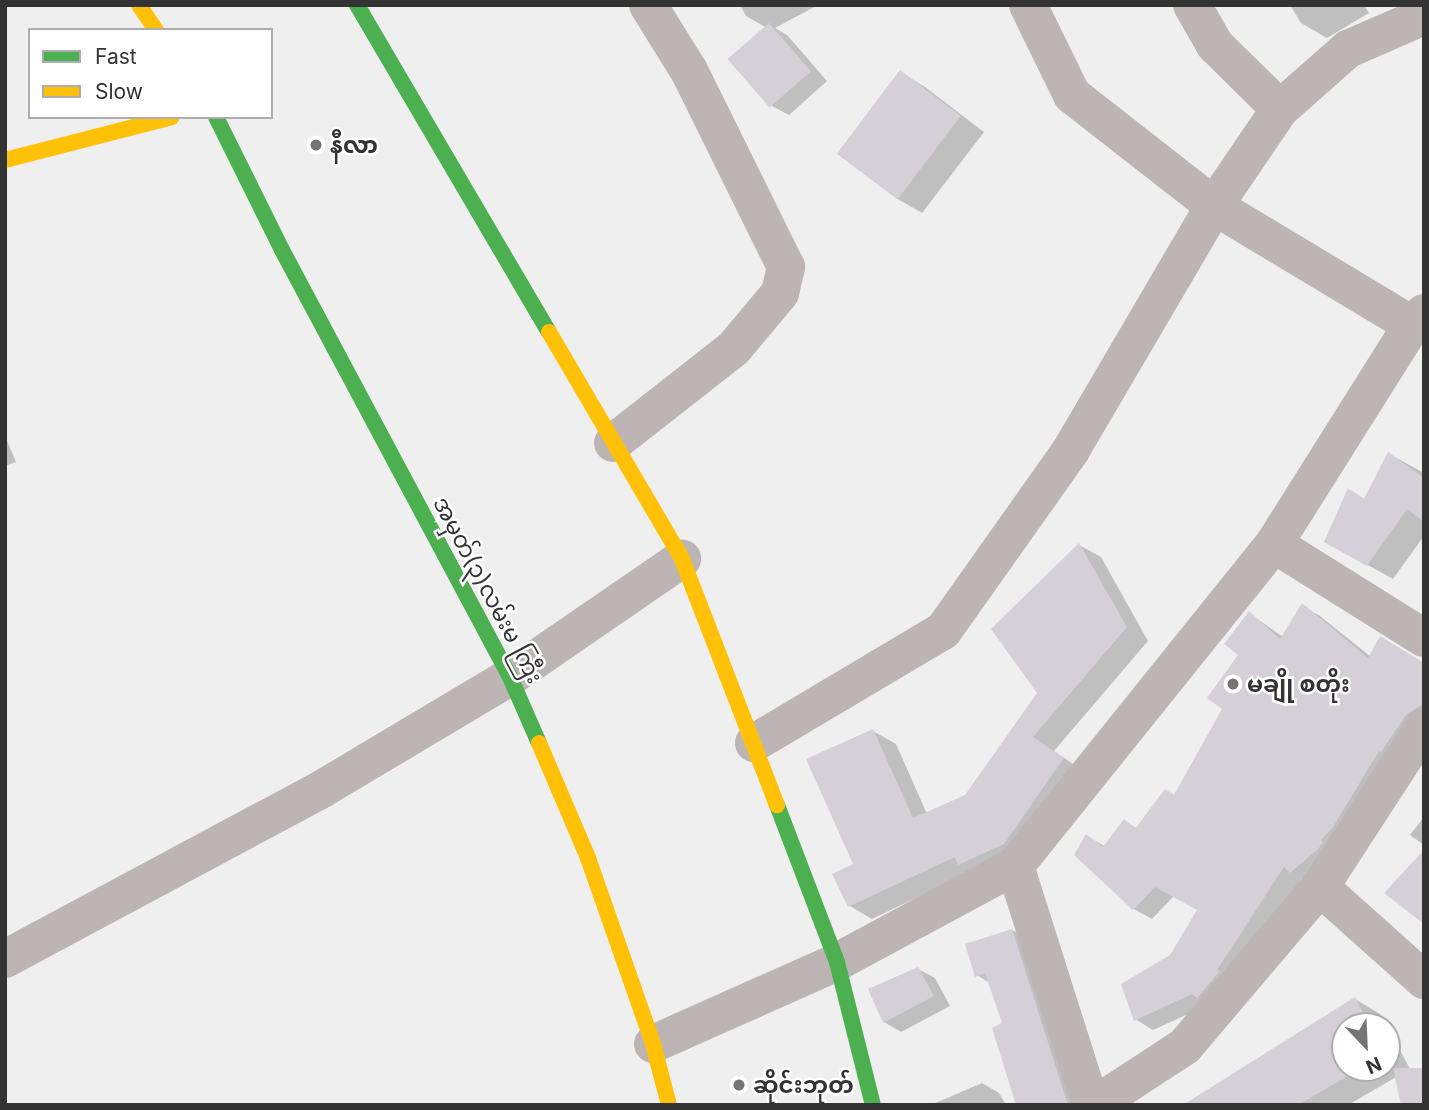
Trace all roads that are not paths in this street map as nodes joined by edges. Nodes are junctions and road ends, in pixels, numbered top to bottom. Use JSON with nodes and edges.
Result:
{"nodes":[{"id":1,"x":139,"y":5,"type":"edge"},
{"id":2,"x":357,"y":5,"type":"edge"},
{"id":3,"x":648,"y":5,"type":"edge"},
{"id":4,"x":1028,"y":5,"type":"edge"},
{"id":5,"x":1192,"y":5,"type":"edge"},
{"id":6,"x":1424,"y":16,"type":"edge"},
{"id":7,"x":155,"y":28,"type":"edge"},
{"id":8,"x":1280,"y":109,"type":"junction"},
{"id":9,"x":164,"y":119,"type":"edge"},
{"id":10,"x":217,"y":119,"type":"edge"},
{"id":11,"x":5,"y":160,"type":"edge"},
{"id":12,"x":1214,"y":206,"type":"junction"},
{"id":13,"x":1418,"y":319,"type":"edge"},
{"id":14,"x":613,"y":443,"type":"junction"},
{"id":15,"x":1274,"y":544,"type":"junction"},
{"id":16,"x":682,"y":559,"type":"junction"},
{"id":17,"x":1424,"y":638,"type":"edge"},
{"id":18,"x":510,"y":677,"type":"junction"},
{"id":19,"x":1424,"y":727,"type":"edge"},
{"id":20,"x":754,"y":743,"type":"junction"},
{"id":21,"x":1015,"y":866,"type":"junction"},
{"id":22,"x":1320,"y":887,"type":"junction"},
{"id":23,"x":5,"y":959,"type":"edge"},
{"id":24,"x":837,"y":961,"type":"junction"},
{"id":25,"x":1424,"y":980,"type":"edge"},
{"id":26,"x":653,"y":1044,"type":"junction"},
{"id":27,"x":669,"y":1105,"type":"edge"},
{"id":28,"x":873,"y":1105,"type":"edge"},
{"id":29,"x":1093,"y":1105,"type":"edge"}],
"edges":[{"from":1,"to":7,"type":"street"},
{"from":2,"to":14,"type":"street"},
{"from":3,"to":14,"type":"street"},
{"from":4,"to":12,"type":"street"},
{"from":5,"to":8,"type":"street"},
{"from":6,"to":8,"type":"street"},
{"from":8,"to":12,"type":"street"},
{"from":9,"to":11,"type":"street"},
{"from":10,"to":18,"type":"street","name":"အမှတ်(၃)လမ်းမ ကြီး"},
{"from":12,"to":13,"type":"street"},
{"from":12,"to":20,"type":"street"},
{"from":13,"to":15,"type":"street"},
{"from":14,"to":16,"type":"street"},
{"from":15,"to":17,"type":"street"},
{"from":15,"to":21,"type":"street"},
{"from":16,"to":18,"type":"street"},
{"from":16,"to":20,"type":"street"},
{"from":18,"to":23,"type":"street"},
{"from":18,"to":26,"type":"street","name":"အမှတ်(၃)လမ်းမ ကြီး"},
{"from":19,"to":22,"type":"street"},
{"from":20,"to":24,"type":"street"},
{"from":21,"to":24,"type":"street"},
{"from":21,"to":29,"type":"street"},
{"from":22,"to":25,"type":"street"},
{"from":22,"to":29,"type":"street"},
{"from":24,"to":26,"type":"street"},
{"from":24,"to":28,"type":"street"},
{"from":26,"to":27,"type":"street","name":"အမှတ်(၃)လမ်းမ ကြီး"}]}
